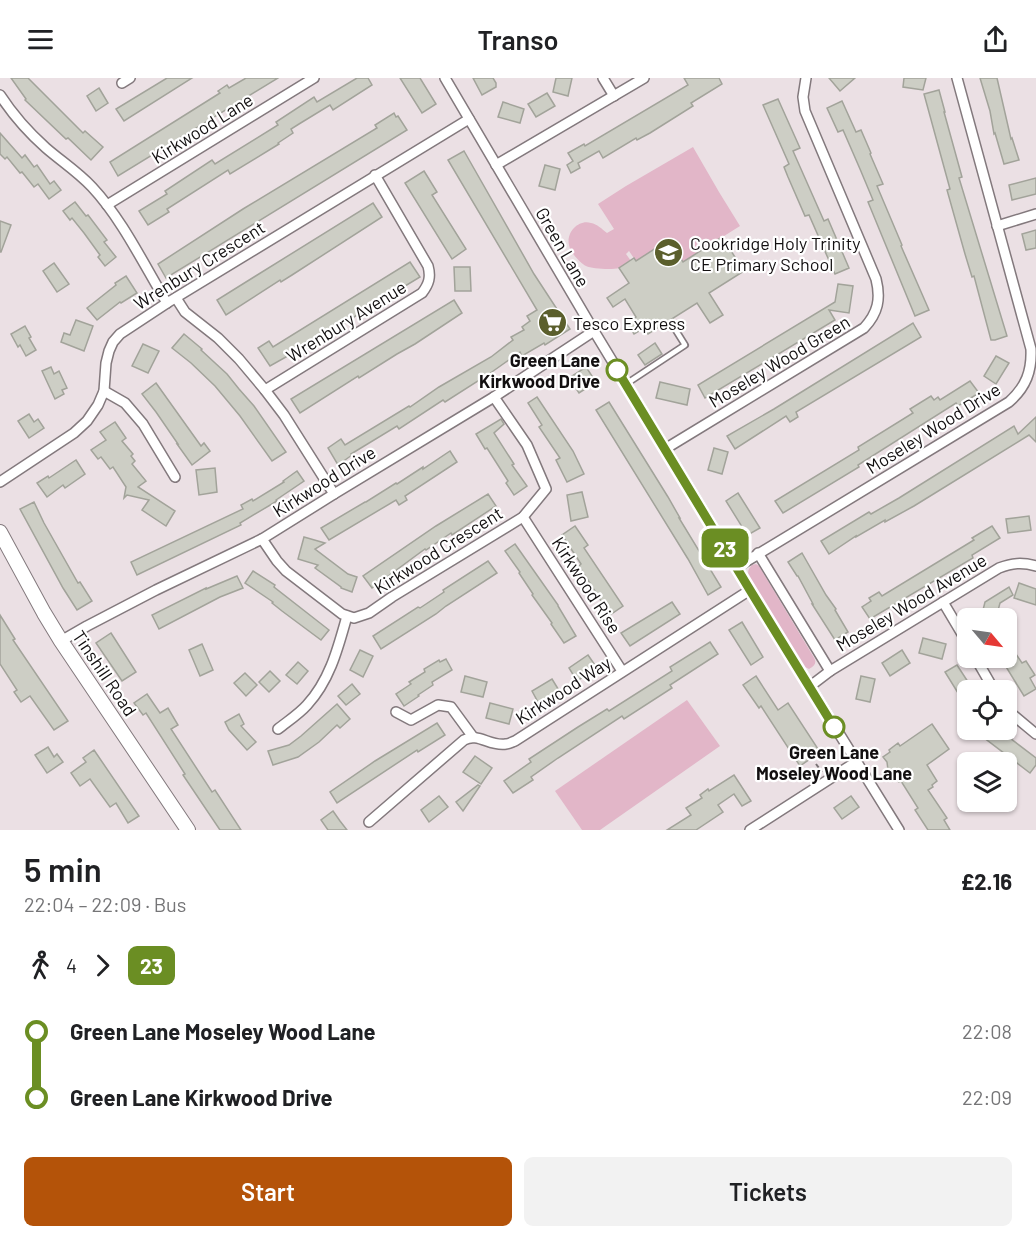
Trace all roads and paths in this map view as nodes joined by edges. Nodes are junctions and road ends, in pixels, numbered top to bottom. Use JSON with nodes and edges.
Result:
{"nodes":[{"id":1,"x":314,"y":78,"type":"edge"},
{"id":2,"x":445,"y":78,"type":"edge"},
{"id":3,"x":603,"y":78,"type":"edge"},
{"id":4,"x":644,"y":78,"type":"edge"},
{"id":5,"x":806,"y":78,"type":"edge"},
{"id":6,"x":957,"y":78,"type":"edge"},
{"id":7,"x":0,"y":95,"type":"edge"},
{"id":8,"x":614,"y":96,"type":"junction"},
{"id":9,"x":469,"y":119,"type":"junction"},
{"id":10,"x":496,"y":165,"type":"junction"},
{"id":11,"x":375,"y":176,"type":"junction"},
{"id":12,"x":107,"y":205,"type":"junction"},
{"id":13,"x":1036,"y":214,"type":"edge"},
{"id":14,"x":997,"y":226,"type":"junction"},
{"id":15,"x":172,"y":301,"type":"junction"},
{"id":16,"x":675,"y":329,"type":"dead end"},
{"id":17,"x":594,"y":331,"type":"junction"},
{"id":18,"x":626,"y":384,"type":"junction"},
{"id":19,"x":265,"y":390,"type":"junction"},
{"id":20,"x":104,"y":391,"type":"junction"},
{"id":21,"x":494,"y":397,"type":"junction"},
{"id":22,"x":665,"y":449,"type":"junction"},
{"id":23,"x":175,"y":477,"type":"dead end"},
{"id":24,"x":0,"y":482,"type":"edge"},
{"id":25,"x":334,"y":494,"type":"junction"},
{"id":26,"x":523,"y":517,"type":"junction"},
{"id":27,"x":0,"y":532,"type":"edge"},
{"id":28,"x":262,"y":539,"type":"junction"},
{"id":29,"x":758,"y":553,"type":"junction"},
{"id":30,"x":1036,"y":566,"type":"edge"},
{"id":31,"x":736,"y":567,"type":"junction"},
{"id":32,"x":750,"y":590,"type":"junction"},
{"id":33,"x":943,"y":602,"type":"junction"},
{"id":34,"x":347,"y":616,"type":"junction"},
{"id":35,"x":957,"y":626,"type":"edge"},
{"id":36,"x":61,"y":641,"type":"junction"},
{"id":37,"x":830,"y":670,"type":"junction"},
{"id":38,"x":622,"y":671,"type":"junction"},
{"id":39,"x":809,"y":687,"type":"junction"},
{"id":40,"x":396,"y":712,"type":"dead end"},
{"id":41,"x":1017,"y":718,"type":"edge"},
{"id":42,"x":279,"y":729,"type":"dead end"},
{"id":43,"x":1036,"y":734,"type":"edge"},
{"id":44,"x":473,"y":737,"type":"junction"},
{"id":45,"x":856,"y":762,"type":"junction"},
{"id":46,"x":369,"y":822,"type":"dead end"},
{"id":47,"x":188,"y":830,"type":"edge"},
{"id":48,"x":750,"y":830,"type":"edge"},
{"id":49,"x":899,"y":830,"type":"edge"}],
"edges":[{"from":1,"to":12,"type":"street","name":"Kirkwood Lane"},
{"from":2,"to":9,"type":"street","name":"Green Lane"},
{"from":3,"to":8,"type":"street"},
{"from":4,"to":8,"type":"street"},
{"from":5,"to":22,"type":"street","name":"Moseley Wood Green"},
{"from":6,"to":14,"type":"street","name":"Moseley Wood Drive"},
{"from":7,"to":12,"type":"street"},
{"from":8,"to":10,"type":"street"},
{"from":9,"to":10,"type":"street","name":"Green Lane"},
{"from":9,"to":11,"type":"street","name":"Wrenbury Crescent"},
{"from":10,"to":17,"type":"street","name":"Green Lane"},
{"from":11,"to":15,"type":"street","name":"Wrenbury Crescent"},
{"from":11,"to":19,"type":"street","name":"Wrenbury Avenue"},
{"from":12,"to":15,"type":"street"},
{"from":13,"to":14,"type":"street"},
{"from":14,"to":29,"type":"street","name":"Moseley Wood Drive"},
{"from":15,"to":19,"type":"street"},
{"from":15,"to":20,"type":"street","name":"Wrenbury Crescent"},
{"from":16,"to":18,"type":"lane"},
{"from":17,"to":18,"type":"street","name":"Green Lane"},
{"from":17,"to":21,"type":"street","name":"Kirkwood Drive"},
{"from":18,"to":22,"type":"street","name":"Green Lane"},
{"from":19,"to":25,"type":"street"},
{"from":20,"to":23,"type":"street"},
{"from":20,"to":24,"type":"street","name":"Wrenbury Crescent"},
{"from":21,"to":25,"type":"street","name":"Kirkwood Drive"},
{"from":21,"to":26,"type":"street","name":"Kirkwood Crescent"},
{"from":22,"to":31,"type":"street","name":"Green Lane"},
{"from":25,"to":28,"type":"street","name":"Kirkwood Drive"},
{"from":26,"to":34,"type":"street","name":"Kirkwood Crescent"},
{"from":26,"to":38,"type":"street","name":"Kirkwood Rise"},
{"from":27,"to":36,"type":"street","name":"Tinshill Road"},
{"from":28,"to":34,"type":"street"},
{"from":28,"to":36,"type":"street","name":"Kirkwood Drive"},
{"from":29,"to":31,"type":"street","name":"Moseley Wood Drive"},
{"from":29,"to":37,"type":"street"},
{"from":30,"to":33,"type":"street","name":"Moseley Wood Avenue"},
{"from":31,"to":32,"type":"street","name":"Green Lane"},
{"from":32,"to":38,"type":"street","name":"Kirkwood Way"},
{"from":32,"to":39,"type":"street","name":"Green Lane"},
{"from":33,"to":35,"type":"street"},
{"from":33,"to":37,"type":"street","name":"Moseley Wood Avenue"},
{"from":34,"to":42,"type":"street"},
{"from":36,"to":47,"type":"street","name":"Tinshill Road"},
{"from":37,"to":39,"type":"street","name":"Moseley Wood Avenue"},
{"from":38,"to":44,"type":"street","name":"Kirkwood Way"},
{"from":39,"to":45,"type":"street","name":"Green Lane"},
{"from":40,"to":44,"type":"street"},
{"from":41,"to":43,"type":"street"},
{"from":44,"to":46,"type":"street"},
{"from":45,"to":48,"type":"street"},
{"from":45,"to":49,"type":"street","name":"Green Lane"}]}
